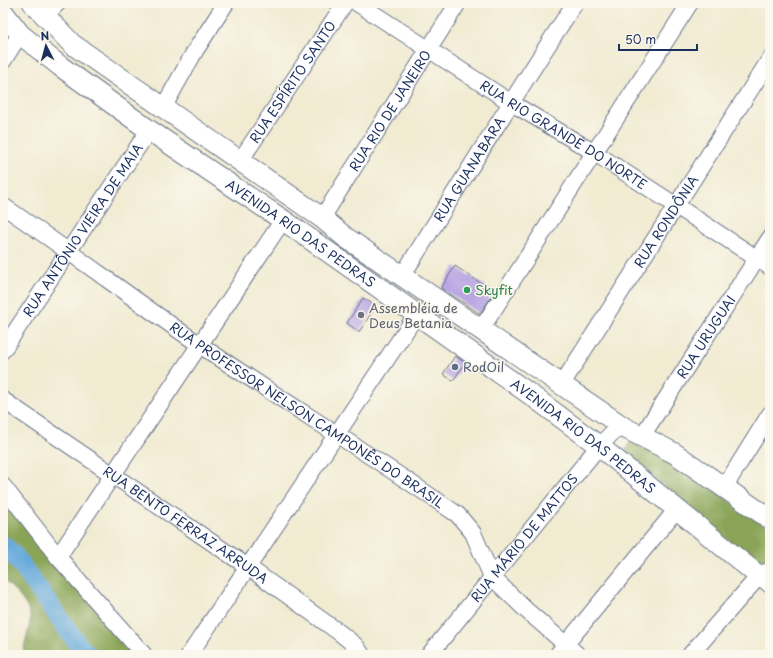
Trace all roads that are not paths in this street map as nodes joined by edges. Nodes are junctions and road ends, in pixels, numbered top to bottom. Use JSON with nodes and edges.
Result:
{"nodes":[{"id":1,"x":226,"y":3,"type":"edge"},
{"id":2,"x":345,"y":3,"type":"edge"},
{"id":3,"x":357,"y":3,"type":"edge"},
{"id":4,"x":458,"y":3,"type":"edge"},
{"id":5,"x":575,"y":3,"type":"edge"},
{"id":6,"x":690,"y":3,"type":"edge"},
{"id":7,"x":45,"y":7,"type":"edge"},
{"id":8,"x":3,"y":12,"type":"edge"},
{"id":9,"x":20,"y":34,"type":"junction"},
{"id":10,"x":427,"y":48,"type":"junction"},
{"id":11,"x":770,"y":59,"type":"edge"},
{"id":12,"x":3,"y":61,"type":"edge"},
{"id":13,"x":510,"y":102,"type":"junction"},
{"id":14,"x":163,"y":108,"type":"junction"},
{"id":15,"x":149,"y":130,"type":"junction"},
{"id":16,"x":595,"y":153,"type":"junction"},
{"id":17,"x":240,"y":161,"type":"junction"},
{"id":18,"x":3,"y":206,"type":"edge"},
{"id":19,"x":675,"y":206,"type":"junction"},
{"id":20,"x":322,"y":218,"type":"junction"},
{"id":21,"x":283,"y":220,"type":"junction"},
{"id":22,"x":770,"y":238,"type":"edge"},
{"id":23,"x":70,"y":251,"type":"junction"},
{"id":24,"x":764,"y":263,"type":"edge"},
{"id":25,"x":402,"y":276,"type":"junction"},
{"id":26,"x":417,"y":314,"type":"junction"},
{"id":27,"x":480,"y":331,"type":"junction"},
{"id":28,"x":200,"y":345,"type":"junction"},
{"id":29,"x":3,"y":350,"type":"edge"},
{"id":30,"x":562,"y":384,"type":"junction"},
{"id":31,"x":3,"y":400,"type":"edge"},
{"id":32,"x":770,"y":414,"type":"edge"},
{"id":33,"x":634,"y":432,"type":"junction"},
{"id":34,"x":338,"y":433,"type":"junction"},
{"id":35,"x":599,"y":446,"type":"junction"},
{"id":36,"x":113,"y":476,"type":"junction"},
{"id":37,"x":3,"y":486,"type":"edge"},
{"id":38,"x":724,"y":488,"type":"junction"},
{"id":39,"x":677,"y":509,"type":"junction"},
{"id":40,"x":770,"y":519,"type":"edge"},
{"id":41,"x":58,"y":557,"type":"junction"},
{"id":42,"x":248,"y":567,"type":"junction"},
{"id":43,"x":492,"y":577,"type":"junction"},
{"id":44,"x":766,"y":578,"type":"edge"},
{"id":45,"x":567,"y":652,"type":"edge"},
{"id":46,"x":144,"y":655,"type":"edge"},
{"id":47,"x":189,"y":655,"type":"edge"},
{"id":48,"x":362,"y":655,"type":"edge"},
{"id":49,"x":429,"y":655,"type":"edge"},
{"id":50,"x":690,"y":655,"type":"edge"}],
"edges":[{"from":1,"to":14,"type":"street"},
{"from":2,"to":17,"type":"street","name":"RUA ESPÍRITO SANTO"},
{"from":3,"to":10,"type":"street","name":"RUA RIO GRANDE DO NORTE"},
{"from":4,"to":10,"type":"street","name":"RUA RIO DE JANEIRO"},
{"from":5,"to":13,"type":"street","name":"RUA GUANABARA"},
{"from":6,"to":16,"type":"street"},
{"from":7,"to":14,"type":"main road","name":"AVENIDA RIO DAS PEDRAS"},
{"from":8,"to":9,"type":"main road","name":"AVENIDA RIO DAS PEDRAS"},
{"from":9,"to":12,"type":"street"},
{"from":9,"to":15,"type":"main road","name":"AVENIDA RIO DAS PEDRAS"},
{"from":10,"to":13,"type":"street","name":"RUA RIO GRANDE DO NORTE"},
{"from":10,"to":20,"type":"street","name":"RUA RIO DE JANEIRO"},
{"from":11,"to":19,"type":"street","name":"RUA RONDÔNIA"},
{"from":13,"to":16,"type":"street","name":"RUA RIO GRANDE DO NORTE"},
{"from":13,"to":25,"type":"street","name":"RUA GUANABARA"},
{"from":14,"to":17,"type":"main road","name":"AVENIDA RIO DAS PEDRAS"},
{"from":15,"to":21,"type":"main road","name":"AVENIDA RIO DAS PEDRAS"},
{"from":15,"to":23,"type":"street","name":"RUA ANTÔNIO VIEIRA DE MAIA"},
{"from":16,"to":19,"type":"street","name":"RUA RIO GRANDE DO NORTE"},
{"from":16,"to":27,"type":"street"},
{"from":17,"to":20,"type":"main road","name":"AVENIDA RIO DAS PEDRAS"},
{"from":18,"to":23,"type":"street","name":"RUA PROFESSOR NELSON CAMPONÊS DO BRASIL"},
{"from":19,"to":24,"type":"street","name":"RUA RIO GRANDE DO NORTE"},
{"from":19,"to":30,"type":"street","name":"RUA RONDÔNIA"},
{"from":20,"to":21,"type":"main road"},
{"from":20,"to":25,"type":"main road","name":"AVENIDA RIO DAS PEDRAS"},
{"from":21,"to":26,"type":"main road","name":"AVENIDA RIO DAS PEDRAS"},
{"from":21,"to":28,"type":"street"},
{"from":22,"to":24,"type":"street","name":"RUA URUGUAI"},
{"from":23,"to":28,"type":"street","name":"RUA PROFESSOR NELSON CAMPONÊS DO BRASIL"},
{"from":23,"to":29,"type":"street","name":"RUA ANTÔNIO VIEIRA DE MAIA"},
{"from":24,"to":33,"type":"street","name":"RUA URUGUAI"},
{"from":25,"to":27,"type":"main road","name":"AVENIDA RIO DAS PEDRAS"},
{"from":26,"to":34,"type":"street"},
{"from":26,"to":35,"type":"main road","name":"AVENIDA RIO DAS PEDRAS"},
{"from":27,"to":30,"type":"main road","name":"AVENIDA RIO DAS PEDRAS"},
{"from":28,"to":34,"type":"street","name":"RUA PROFESSOR NELSON CAMPONÊS DO BRASIL"},
{"from":28,"to":36,"type":"street"},
{"from":30,"to":33,"type":"main road","name":"AVENIDA RIO DAS PEDRAS"},
{"from":31,"to":36,"type":"street","name":"RUA BENTO FERRAZ ARRUDA"},
{"from":32,"to":38,"type":"street"},
{"from":33,"to":35,"type":"street","name":"RUA MÁRIO DE MATTOS"},
{"from":33,"to":38,"type":"main road","name":"AVENIDA RIO DAS PEDRAS"},
{"from":34,"to":42,"type":"street"},
{"from":34,"to":43,"type":"street","name":"RUA PROFESSOR NELSON CAMPONÊS DO BRASIL"},
{"from":35,"to":39,"type":"main road","name":"AVENIDA RIO DAS PEDRAS"},
{"from":35,"to":43,"type":"street","name":"RUA MÁRIO DE MATTOS"},
{"from":36,"to":41,"type":"street"},
{"from":36,"to":42,"type":"street","name":"RUA BENTO FERRAZ ARRUDA"},
{"from":37,"to":41,"type":"street"},
{"from":38,"to":40,"type":"main road","name":"AVENIDA RIO DAS PEDRAS"},
{"from":39,"to":44,"type":"main road","name":"AVENIDA RIO DAS PEDRAS"},
{"from":39,"to":45,"type":"street"},
{"from":41,"to":46,"type":"street"},
{"from":42,"to":47,"type":"street"},
{"from":42,"to":48,"type":"street","name":"RUA BENTO FERRAZ ARRUDA"},
{"from":43,"to":45,"type":"street","name":"RUA PROFESSOR NELSON CAMPONÊS DO BRASIL"},
{"from":43,"to":49,"type":"street","name":"RUA MÁRIO DE MATTOS"},
{"from":44,"to":50,"type":"street"}]}
